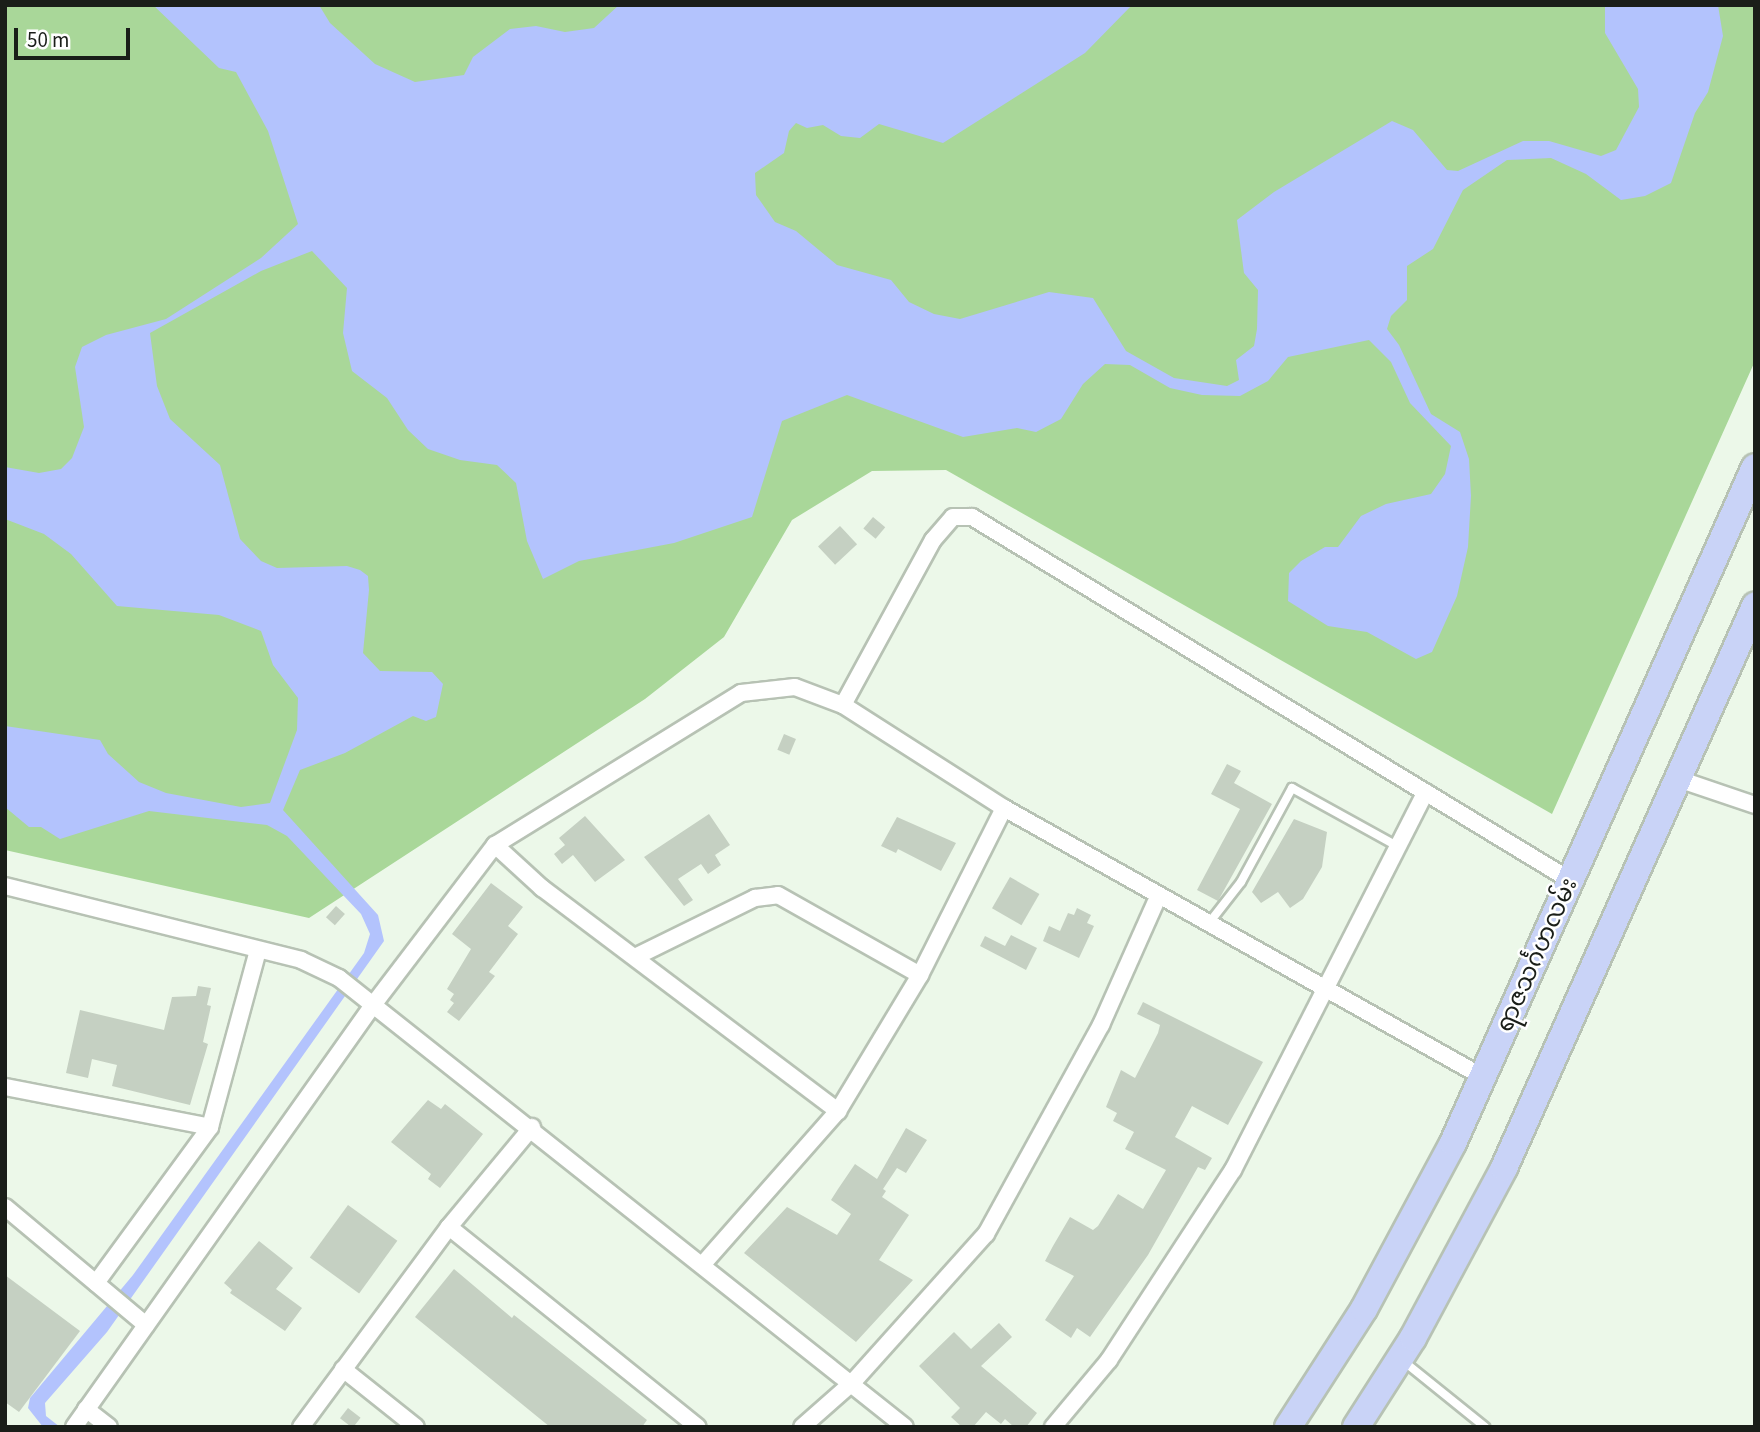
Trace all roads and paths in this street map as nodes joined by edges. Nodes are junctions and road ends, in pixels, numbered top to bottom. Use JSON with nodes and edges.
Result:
{"nodes":[{"id":1,"x":1755,"y":467,"type":"edge"},
{"id":2,"x":1755,"y":606,"type":"edge"},
{"id":3,"x":843,"y":705,"type":"junction"},
{"id":4,"x":1678,"y":779,"type":"junction"},
{"id":5,"x":1426,"y":792,"type":"junction"},
{"id":6,"x":1755,"y":805,"type":"edge"},
{"id":7,"x":1004,"y":808,"type":"junction"},
{"id":8,"x":495,"y":845,"type":"junction"},
{"id":9,"x":1397,"y":846,"type":"junction"},
{"id":10,"x":1570,"y":880,"type":"junction"},
{"id":11,"x":5,"y":886,"type":"edge"},
{"id":12,"x":1158,"y":895,"type":"junction"},
{"id":13,"x":1209,"y":923,"type":"junction"},
{"id":14,"x":258,"y":950,"type":"junction"},
{"id":15,"x":635,"y":957,"type":"junction"},
{"id":16,"x":920,"y":975,"type":"junction"},
{"id":17,"x":1323,"y":988,"type":"junction"},
{"id":18,"x":373,"y":1005,"type":"junction"},
{"id":19,"x":1483,"y":1077,"type":"junction"},
{"id":20,"x":5,"y":1087,"type":"edge"},
{"id":21,"x":838,"y":1111,"type":"junction"},
{"id":22,"x":532,"y":1127,"type":"junction"},
{"id":23,"x":210,"y":1128,"type":"junction"},
{"id":24,"x":5,"y":1207,"type":"edge"},
{"id":25,"x":449,"y":1227,"type":"junction"},
{"id":26,"x":703,"y":1264,"type":"junction"},
{"id":27,"x":96,"y":1283,"type":"junction"},
{"id":28,"x":146,"y":1325,"type":"junction"},
{"id":29,"x":1400,"y":1358,"type":"junction"},
{"id":30,"x":343,"y":1368,"type":"junction"},
{"id":31,"x":853,"y":1382,"type":"junction"},
{"id":32,"x":86,"y":1409,"type":"junction"},
{"id":33,"x":74,"y":1427,"type":"edge"},
{"id":34,"x":108,"y":1427,"type":"edge"},
{"id":35,"x":301,"y":1427,"type":"edge"},
{"id":36,"x":416,"y":1427,"type":"edge"},
{"id":37,"x":698,"y":1427,"type":"edge"},
{"id":38,"x":802,"y":1427,"type":"edge"},
{"id":39,"x":905,"y":1427,"type":"edge"},
{"id":40,"x":1053,"y":1427,"type":"edge"},
{"id":41,"x":1288,"y":1427,"type":"edge"},
{"id":42,"x":1356,"y":1427,"type":"edge"},
{"id":43,"x":1485,"y":1427,"type":"edge"}],
"edges":[{"from":1,"to":10,"type":"main road","name":"ရာဇသင်္ဂဟလမ်း"},
{"from":2,"to":4,"type":"main road"},
{"from":3,"to":5,"type":"street"},
{"from":3,"to":7,"type":"street"},
{"from":3,"to":8,"type":"street"},
{"from":4,"to":6,"type":"street"},
{"from":4,"to":29,"type":"main road"},
{"from":5,"to":9,"type":"street"},
{"from":5,"to":10,"type":"street"},
{"from":7,"to":12,"type":"street"},
{"from":7,"to":16,"type":"street"},
{"from":8,"to":15,"type":"street"},
{"from":8,"to":18,"type":"street"},
{"from":9,"to":13,"type":"lane"},
{"from":9,"to":17,"type":"street"},
{"from":10,"to":19,"type":"main road","name":"ရာဇသင်္ဂဟလမ်း"},
{"from":11,"to":14,"type":"street"},
{"from":12,"to":13,"type":"street"},
{"from":12,"to":31,"type":"street"},
{"from":13,"to":17,"type":"street"},
{"from":14,"to":18,"type":"street"},
{"from":14,"to":23,"type":"street"},
{"from":15,"to":16,"type":"street"},
{"from":15,"to":21,"type":"street"},
{"from":16,"to":21,"type":"street"},
{"from":17,"to":19,"type":"street"},
{"from":17,"to":40,"type":"street"},
{"from":18,"to":22,"type":"street"},
{"from":18,"to":28,"type":"street"},
{"from":19,"to":41,"type":"main road","name":"ရာဇသင်္ဂဟလမ်း"},
{"from":20,"to":23,"type":"street"},
{"from":21,"to":26,"type":"street"},
{"from":22,"to":25,"type":"street"},
{"from":22,"to":26,"type":"street"},
{"from":23,"to":27,"type":"street"},
{"from":24,"to":27,"type":"street"},
{"from":25,"to":30,"type":"street"},
{"from":25,"to":37,"type":"street"},
{"from":26,"to":31,"type":"street"},
{"from":27,"to":28,"type":"street"},
{"from":28,"to":32,"type":"street"},
{"from":29,"to":42,"type":"main road"},
{"from":29,"to":43,"type":"lane"},
{"from":30,"to":35,"type":"street"},
{"from":30,"to":36,"type":"street"},
{"from":31,"to":38,"type":"street"},
{"from":31,"to":39,"type":"street"},
{"from":32,"to":33,"type":"street"},
{"from":32,"to":34,"type":"street"}]}
